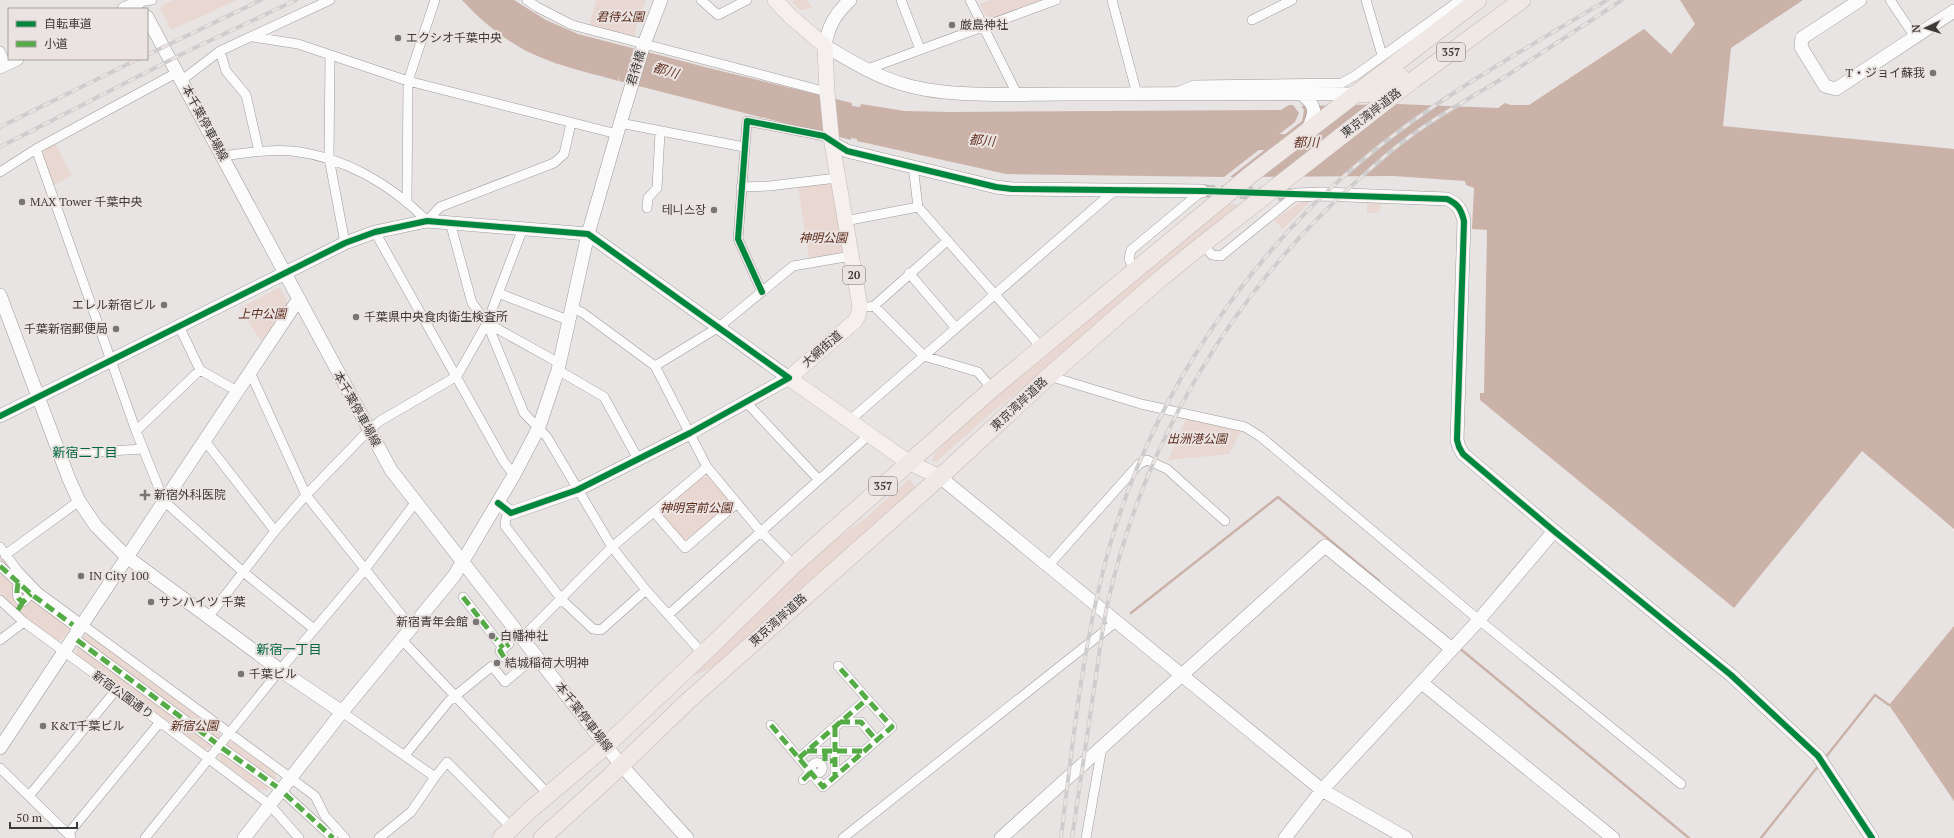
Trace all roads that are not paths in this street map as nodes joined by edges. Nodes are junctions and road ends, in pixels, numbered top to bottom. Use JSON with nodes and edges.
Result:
{"nodes":[{"id":1,"x":152,"y":0,"type":"edge"},
{"id":2,"x":330,"y":0,"type":"edge"},
{"id":3,"x":435,"y":0,"type":"edge"},
{"id":4,"x":528,"y":0,"type":"edge"},
{"id":5,"x":544,"y":0,"type":"edge"},
{"id":6,"x":660,"y":0,"type":"edge"},
{"id":7,"x":701,"y":0,"type":"edge"},
{"id":8,"x":747,"y":0,"type":"edge"},
{"id":9,"x":775,"y":0,"type":"edge"},
{"id":10,"x":850,"y":0,"type":"edge"},
{"id":11,"x":901,"y":0,"type":"edge"},
{"id":12,"x":970,"y":0,"type":"edge"},
{"id":13,"x":1056,"y":0,"type":"edge"},
{"id":14,"x":1112,"y":0,"type":"edge"},
{"id":15,"x":1292,"y":0,"type":"edge"},
{"id":16,"x":1366,"y":0,"type":"edge"},
{"id":17,"x":1506,"y":0,"type":"edge"},
{"id":18,"x":1522,"y":0,"type":"edge"},
{"id":19,"x":1860,"y":0,"type":"edge"},
{"id":20,"x":1890,"y":0,"type":"edge"},
{"id":21,"x":1471,"y":1,"type":"edge"},
{"id":22,"x":140,"y":4,"type":"edge"},
{"id":23,"x":537,"y":7,"type":"junction"},
{"id":24,"x":127,"y":8,"type":"edge"},
{"id":25,"x":1954,"y":11,"type":"edge"},
{"id":26,"x":148,"y":19,"type":"edge"},
{"id":27,"x":1252,"y":20,"type":"dead end"},
{"id":28,"x":984,"y":26,"type":"junction"},
{"id":29,"x":253,"y":37,"type":"junction"},
{"id":30,"x":1915,"y":37,"type":"junction"},
{"id":31,"x":644,"y":44,"type":"junction"},
{"id":32,"x":825,"y":46,"type":"junction"},
{"id":33,"x":920,"y":49,"type":"junction"},
{"id":34,"x":0,"y":51,"type":"edge"},
{"id":35,"x":220,"y":51,"type":"junction"},
{"id":36,"x":330,"y":55,"type":"junction"},
{"id":37,"x":1382,"y":55,"type":"junction"},
{"id":38,"x":8,"y":63,"type":"edge"},
{"id":39,"x":865,"y":70,"type":"junction"},
{"id":40,"x":180,"y":76,"type":"junction"},
{"id":41,"x":408,"y":80,"type":"junction"},
{"id":42,"x":826,"y":92,"type":"junction"},
{"id":43,"x":1300,"y":93,"type":"junction"},
{"id":44,"x":1017,"y":94,"type":"junction"},
{"id":45,"x":1137,"y":94,"type":"junction"},
{"id":46,"x":1170,"y":94,"type":"junction"},
{"id":47,"x":1349,"y":99,"type":"junction"},
{"id":48,"x":571,"y":123,"type":"junction"},
{"id":49,"x":618,"y":129,"type":"junction"},
{"id":50,"x":1308,"y":129,"type":"junction"},
{"id":51,"x":660,"y":132,"type":"junction"},
{"id":52,"x":832,"y":143,"type":"junction"},
{"id":53,"x":744,"y":147,"type":"junction"},
{"id":54,"x":36,"y":149,"type":"junction"},
{"id":55,"x":260,"y":152,"type":"junction"},
{"id":56,"x":223,"y":156,"type":"junction"},
{"id":57,"x":329,"y":158,"type":"junction"},
{"id":58,"x":913,"y":166,"type":"junction"},
{"id":59,"x":0,"y":172,"type":"edge"},
{"id":60,"x":837,"y":178,"type":"junction"},
{"id":61,"x":741,"y":187,"type":"junction"},
{"id":62,"x":1114,"y":191,"type":"junction"},
{"id":63,"x":1202,"y":191,"type":"joint"},
{"id":64,"x":1296,"y":195,"type":"joint"},
{"id":65,"x":408,"y":201,"type":"junction"},
{"id":66,"x":918,"y":207,"type":"junction"},
{"id":67,"x":648,"y":208,"type":"dead end"},
{"id":68,"x":427,"y":221,"type":"junction"},
{"id":69,"x":845,"y":221,"type":"junction"},
{"id":70,"x":450,"y":222,"type":"junction"},
{"id":71,"x":523,"y":228,"type":"junction"},
{"id":72,"x":375,"y":232,"type":"junction"},
{"id":73,"x":588,"y":234,"type":"junction"},
{"id":74,"x":947,"y":241,"type":"junction"},
{"id":75,"x":345,"y":244,"type":"junction"},
{"id":76,"x":1203,"y":244,"type":"junction"},
{"id":77,"x":851,"y":256,"type":"junction"},
{"id":78,"x":1135,"y":271,"type":"junction"},
{"id":79,"x":909,"y":273,"type":"junction"},
{"id":80,"x":286,"y":275,"type":"junction"},
{"id":81,"x":762,"y":292,"type":"junction"},
{"id":82,"x":498,"y":293,"type":"junction"},
{"id":83,"x":0,"y":295,"type":"edge"},
{"id":84,"x":994,"y":295,"type":"junction"},
{"id":85,"x":298,"y":300,"type":"junction"},
{"id":86,"x":571,"y":307,"type":"junction"},
{"id":87,"x":867,"y":307,"type":"junction"},
{"id":88,"x":568,"y":320,"type":"junction"},
{"id":89,"x":487,"y":323,"type":"junction"},
{"id":90,"x":179,"y":326,"type":"junction"},
{"id":91,"x":719,"y":327,"type":"junction"},
{"id":92,"x":956,"y":328,"type":"junction"},
{"id":93,"x":1041,"y":348,"type":"junction"},
{"id":94,"x":924,"y":356,"type":"junction"},
{"id":95,"x":112,"y":361,"type":"junction"},
{"id":96,"x":559,"y":366,"type":"junction"},
{"id":97,"x":655,"y":366,"type":"junction"},
{"id":98,"x":200,"y":370,"type":"junction"},
{"id":99,"x":250,"y":372,"type":"junction"},
{"id":100,"x":457,"y":376,"type":"junction"},
{"id":101,"x":1049,"y":376,"type":"junction"},
{"id":102,"x":789,"y":378,"type":"junction"},
{"id":103,"x":992,"y":389,"type":"junction"},
{"id":104,"x":237,"y":392,"type":"junction"},
{"id":105,"x":38,"y":397,"type":"junction"},
{"id":106,"x":746,"y":402,"type":"junction"},
{"id":107,"x":0,"y":416,"type":"edge"},
{"id":108,"x":849,"y":421,"type":"junction"},
{"id":109,"x":539,"y":427,"type":"junction"},
{"id":110,"x":369,"y":430,"type":"junction"},
{"id":111,"x":136,"y":431,"type":"junction"},
{"id":112,"x":690,"y":433,"type":"junction"},
{"id":113,"x":869,"y":435,"type":"junction"},
{"id":114,"x":204,"y":441,"type":"junction"},
{"id":115,"x":143,"y":449,"type":"junction"},
{"id":116,"x":60,"y":454,"type":"junction"},
{"id":117,"x":638,"y":459,"type":"junction"},
{"id":118,"x":908,"y":462,"type":"junction"},
{"id":119,"x":707,"y":467,"type":"junction"},
{"id":120,"x":514,"y":475,"type":"junction"},
{"id":121,"x":940,"y":476,"type":"junction"},
{"id":122,"x":819,"y":480,"type":"junction"},
{"id":123,"x":578,"y":490,"type":"junction"},
{"id":124,"x":306,"y":494,"type":"junction"},
{"id":125,"x":79,"y":501,"type":"junction"},
{"id":126,"x":164,"y":501,"type":"junction"},
{"id":127,"x":415,"y":503,"type":"junction"},
{"id":128,"x":498,"y":503,"type":"junction"},
{"id":129,"x":737,"y":503,"type":"junction"},
{"id":130,"x":654,"y":512,"type":"junction"},
{"id":131,"x":511,"y":513,"type":"junction"},
{"id":132,"x":1226,"y":521,"type":"dead end"},
{"id":133,"x":275,"y":531,"type":"junction"},
{"id":134,"x":1554,"y":531,"type":"junction"},
{"id":135,"x":761,"y":532,"type":"junction"},
{"id":136,"x":612,"y":547,"type":"junction"},
{"id":137,"x":2,"y":551,"type":"edge"},
{"id":138,"x":127,"y":557,"type":"junction"},
{"id":139,"x":463,"y":562,"type":"junction"},
{"id":140,"x":794,"y":565,"type":"junction"},
{"id":141,"x":1049,"y":565,"type":"junction"},
{"id":142,"x":0,"y":566,"type":"edge"},
{"id":143,"x":366,"y":568,"type":"junction"},
{"id":144,"x":242,"y":571,"type":"junction"},
{"id":145,"x":18,"y":583,"type":"junction"},
{"id":146,"x":646,"y":590,"type":"junction"},
{"id":147,"x":31,"y":594,"type":"junction"},
{"id":148,"x":463,"y":597,"type":"dead end"},
{"id":149,"x":0,"y":600,"type":"edge"},
{"id":150,"x":562,"y":600,"type":"junction"},
{"id":151,"x":668,"y":615,"type":"junction"},
{"id":152,"x":209,"y":616,"type":"junction"},
{"id":153,"x":1479,"y":620,"type":"junction"},
{"id":154,"x":24,"y":622,"type":"junction"},
{"id":155,"x":1116,"y":622,"type":"junction"},
{"id":156,"x":78,"y":625,"type":"junction"},
{"id":157,"x":412,"y":628,"type":"junction"},
{"id":158,"x":314,"y":629,"type":"junction"},
{"id":159,"x":522,"y":638,"type":"junction"},
{"id":160,"x":0,"y":640,"type":"edge"},
{"id":161,"x":77,"y":640,"type":"dead end"},
{"id":162,"x":403,"y":641,"type":"junction"},
{"id":163,"x":1455,"y":646,"type":"junction"},
{"id":164,"x":505,"y":650,"type":"dead end"},
{"id":165,"x":65,"y":651,"type":"junction"},
{"id":166,"x":704,"y":654,"type":"junction"},
{"id":167,"x":536,"y":656,"type":"junction"},
{"id":168,"x":838,"y":666,"type":"dead end"},
{"id":169,"x":280,"y":670,"type":"junction"},
{"id":170,"x":1182,"y":676,"type":"junction"},
{"id":171,"x":1422,"y":683,"type":"junction"},
{"id":172,"x":116,"y":690,"type":"junction"},
{"id":173,"x":456,"y":696,"type":"junction"},
{"id":174,"x":867,"y":699,"type":"junction"},
{"id":175,"x":342,"y":712,"type":"junction"},
{"id":176,"x":160,"y":722,"type":"junction"},
{"id":177,"x":771,"y":725,"type":"dead end"},
{"id":178,"x":837,"y":725,"type":"junction"},
{"id":179,"x":230,"y":733,"type":"junction"},
{"id":180,"x":876,"y":740,"type":"junction"},
{"id":181,"x":607,"y":745,"type":"junction"},
{"id":182,"x":1102,"y":747,"type":"junction"},
{"id":183,"x":0,"y":748,"type":"edge"},
{"id":184,"x":807,"y":751,"type":"junction"},
{"id":185,"x":825,"y":751,"type":"junction"},
{"id":186,"x":864,"y":751,"type":"junction"},
{"id":187,"x":406,"y":755,"type":"junction"},
{"id":188,"x":209,"y":758,"type":"junction"},
{"id":189,"x":799,"y":758,"type":"junction"},
{"id":190,"x":835,"y":761,"type":"junction"},
{"id":191,"x":823,"y":763,"type":"junction"},
{"id":192,"x":621,"y":765,"type":"junction"},
{"id":193,"x":0,"y":768,"type":"edge"},
{"id":194,"x":812,"y":772,"type":"junction"},
{"id":195,"x":292,"y":777,"type":"junction"},
{"id":196,"x":435,"y":777,"type":"junction"},
{"id":197,"x":835,"y":777,"type":"junction"},
{"id":198,"x":803,"y":780,"type":"dead end"},
{"id":199,"x":1681,"y":784,"type":"dead end"},
{"id":200,"x":277,"y":787,"type":"dead end"},
{"id":201,"x":1322,"y":790,"type":"junction"},
{"id":202,"x":285,"y":794,"type":"dead end"},
{"id":203,"x":549,"y":795,"type":"junction"},
{"id":204,"x":29,"y":796,"type":"junction"},
{"id":205,"x":270,"y":806,"type":"junction"},
{"id":206,"x":507,"y":833,"type":"edge"},
{"id":207,"x":330,"y":835,"type":"edge"},
{"id":208,"x":70,"y":836,"type":"edge"},
{"id":209,"x":145,"y":838,"type":"edge"},
{"id":210,"x":244,"y":838,"type":"edge"},
{"id":211,"x":300,"y":838,"type":"edge"},
{"id":212,"x":345,"y":838,"type":"edge"},
{"id":213,"x":379,"y":838,"type":"edge"},
{"id":214,"x":542,"y":838,"type":"edge"},
{"id":215,"x":687,"y":838,"type":"edge"},
{"id":216,"x":843,"y":838,"type":"edge"},
{"id":217,"x":1001,"y":838,"type":"edge"},
{"id":218,"x":1086,"y":838,"type":"edge"},
{"id":219,"x":1285,"y":838,"type":"edge"},
{"id":220,"x":1406,"y":838,"type":"edge"},
{"id":221,"x":1613,"y":838,"type":"edge"},
{"id":222,"x":1872,"y":838,"type":"edge"}],
"edges":[{"from":1,"to":22,"type":"street"},
{"from":2,"to":29,"type":"street"},
{"from":3,"to":41,"type":"street"},
{"from":4,"to":23,"type":"street"},
{"from":5,"to":23,"type":"street"},
{"from":6,"to":31,"type":"street","name":"君待橋"},
{"from":7,"to":8,"type":"street"},
{"from":9,"to":32,"type":"main road"},
{"from":10,"to":32,"type":"street"},
{"from":11,"to":33,"type":"street"},
{"from":12,"to":28,"type":"street"},
{"from":13,"to":28,"type":"street"},
{"from":14,"to":45,"type":"street"},
{"from":15,"to":27,"type":"street"},
{"from":16,"to":37,"type":"street"},
{"from":17,"to":47,"type":"highway"},
{"from":18,"to":76,"type":"highway","name":"東京湾岸道路","number":"357"},
{"from":19,"to":30,"type":"street"},
{"from":20,"to":30,"type":"street"},
{"from":21,"to":37,"type":"street"},
{"from":21,"to":47,"type":"highway","name":"東京湾岸道路","number":"357"},
{"from":22,"to":24,"type":"street"},
{"from":23,"to":31,"type":"street"},
{"from":25,"to":30,"type":"street"},
{"from":26,"to":40,"type":"street","name":"本千葉停車場線"},
{"from":28,"to":33,"type":"street"},
{"from":28,"to":44,"type":"street"},
{"from":29,"to":35,"type":"street"},
{"from":29,"to":36,"type":"street"},
{"from":31,"to":42,"type":"street"},
{"from":31,"to":49,"type":"street","name":"君待橋"},
{"from":32,"to":39,"type":"street"},
{"from":32,"to":42,"type":"main road","number":"20"},
{"from":33,"to":39,"type":"street"},
{"from":34,"to":38,"type":"street"},
{"from":35,"to":40,"type":"street"},
{"from":35,"to":55,"type":"street"},
{"from":36,"to":41,"type":"street"},
{"from":36,"to":57,"type":"street"},
{"from":37,"to":46,"type":"street"},
{"from":39,"to":44,"type":"street"},
{"from":40,"to":54,"type":"street"},
{"from":40,"to":56,"type":"street","name":"本千葉停車場線"},
{"from":41,"to":48,"type":"street"},
{"from":41,"to":65,"type":"street"},
{"from":42,"to":52,"type":"main road","number":"20"},
{"from":43,"to":46,"type":"street"},
{"from":43,"to":47,"type":"street"},
{"from":43,"to":50,"type":"street"},
{"from":44,"to":45,"type":"street"},
{"from":45,"to":46,"type":"street"},
{"from":47,"to":50,"type":"highway","name":"東京湾岸道路","number":"357"},
{"from":48,"to":49,"type":"street"},
{"from":48,"to":68,"type":"street"},
{"from":49,"to":51,"type":"street"},
{"from":49,"to":73,"type":"street","name":"君待橋"},
{"from":50,"to":78,"type":"highway","name":"東京湾岸道路","number":"357"},
{"from":51,"to":53,"type":"street"},
{"from":51,"to":67,"type":"street"},
{"from":52,"to":53,"type":"street"},
{"from":52,"to":58,"type":"street"},
{"from":52,"to":60,"type":"main road","number":"20"},
{"from":53,"to":61,"type":"street"},
{"from":54,"to":59,"type":"street"},
{"from":54,"to":95,"type":"street"},
{"from":55,"to":56,"type":"street"},
{"from":55,"to":57,"type":"street"},
{"from":56,"to":80,"type":"street","name":"本千葉停車場線"},
{"from":57,"to":65,"type":"street"},
{"from":57,"to":75,"type":"street"},
{"from":58,"to":62,"type":"street"},
{"from":58,"to":66,"type":"street"},
{"from":60,"to":61,"type":"street"},
{"from":60,"to":69,"type":"main road","number":"20"},
{"from":61,"to":81,"type":"street"},
{"from":62,"to":63,"type":"street"},
{"from":62,"to":84,"type":"street"},
{"from":63,"to":78,"type":"street"},
{"from":64,"to":76,"type":"street"},
{"from":64,"to":134,"type":"street"},
{"from":65,"to":68,"type":"street"},
{"from":66,"to":69,"type":"street"},
{"from":66,"to":74,"type":"street"},
{"from":68,"to":70,"type":"street"},
{"from":68,"to":72,"type":"street"},
{"from":69,"to":77,"type":"main road","number":"20"},
{"from":70,"to":71,"type":"street"},
{"from":70,"to":89,"type":"street"},
{"from":71,"to":73,"type":"street"},
{"from":71,"to":82,"type":"street"},
{"from":72,"to":75,"type":"street"},
{"from":72,"to":100,"type":"street"},
{"from":73,"to":86,"type":"street","name":"君待橋"},
{"from":73,"to":91,"type":"street"},
{"from":74,"to":79,"type":"street"},
{"from":74,"to":84,"type":"street"},
{"from":75,"to":80,"type":"street"},
{"from":76,"to":101,"type":"highway","name":"東京湾岸道路","number":"357"},
{"from":77,"to":81,"type":"street"},
{"from":77,"to":87,"type":"main road","number":"20"},
{"from":78,"to":93,"type":"highway","name":"東京湾岸道路","number":"357"},
{"from":79,"to":87,"type":"street"},
{"from":79,"to":92,"type":"street"},
{"from":80,"to":85,"type":"street","name":"本千葉停車場線"},
{"from":80,"to":90,"type":"street"},
{"from":81,"to":91,"type":"street"},
{"from":82,"to":88,"type":"street"},
{"from":82,"to":89,"type":"street"},
{"from":83,"to":105,"type":"street"},
{"from":84,"to":92,"type":"street"},
{"from":84,"to":93,"type":"street"},
{"from":85,"to":99,"type":"street"},
{"from":85,"to":110,"type":"street","name":"本千葉停車場線"},
{"from":86,"to":88,"type":"street","name":"君待橋"},
{"from":86,"to":97,"type":"street"},
{"from":87,"to":94,"type":"street"},
{"from":87,"to":102,"type":"main road","name":"大網街道"},
{"from":88,"to":96,"type":"street","name":"君待橋"},
{"from":89,"to":96,"type":"street"},
{"from":89,"to":100,"type":"street"},
{"from":89,"to":109,"type":"street"},
{"from":90,"to":95,"type":"street"},
{"from":90,"to":98,"type":"street"},
{"from":91,"to":97,"type":"street"},
{"from":91,"to":102,"type":"street"},
{"from":92,"to":94,"type":"street"},
{"from":93,"to":103,"type":"highway","name":"東京湾岸道路","number":"357"},
{"from":94,"to":103,"type":"street"},
{"from":94,"to":108,"type":"street"},
{"from":95,"to":105,"type":"street"},
{"from":95,"to":111,"type":"street"},
{"from":96,"to":109,"type":"street","name":"君待橋"},
{"from":96,"to":117,"type":"street"},
{"from":97,"to":112,"type":"street"},
{"from":98,"to":104,"type":"street"},
{"from":98,"to":111,"type":"street"},
{"from":99,"to":104,"type":"street"},
{"from":99,"to":124,"type":"street"},
{"from":100,"to":110,"type":"street"},
{"from":100,"to":120,"type":"street"},
{"from":101,"to":121,"type":"highway","name":"東京湾岸道路","number":"357"},
{"from":101,"to":153,"type":"street"},
{"from":102,"to":106,"type":"street"},
{"from":102,"to":108,"type":"main road","name":"大網街道"},
{"from":103,"to":118,"type":"highway","name":"東京湾岸道路","number":"357"},
{"from":104,"to":114,"type":"street"},
{"from":105,"to":107,"type":"street"},
{"from":105,"to":116,"type":"street"},
{"from":106,"to":112,"type":"street"},
{"from":106,"to":122,"type":"street"},
{"from":108,"to":113,"type":"main road","name":"大網街道"},
{"from":109,"to":120,"type":"street","name":"君待橋"},
{"from":109,"to":123,"type":"street"},
{"from":110,"to":124,"type":"street"},
{"from":110,"to":127,"type":"street","name":"本千葉停車場線"},
{"from":111,"to":115,"type":"street"},
{"from":112,"to":117,"type":"street"},
{"from":112,"to":119,"type":"street"},
{"from":113,"to":118,"type":"main road","name":"大網街道"},
{"from":113,"to":122,"type":"street"},
{"from":114,"to":126,"type":"street"},
{"from":114,"to":133,"type":"street"},
{"from":115,"to":116,"type":"street"},
{"from":115,"to":126,"type":"street"},
{"from":116,"to":125,"type":"street"},
{"from":117,"to":123,"type":"street"},
{"from":118,"to":121,"type":"main road","name":"大網街道"},
{"from":118,"to":140,"type":"highway","name":"東京湾岸道路","number":"357"},
{"from":119,"to":129,"type":"street"},
{"from":119,"to":130,"type":"street"},
{"from":120,"to":128,"type":"street","name":"君待橋"},
{"from":121,"to":141,"type":"street"},
{"from":121,"to":192,"type":"highway","name":"東京湾岸道路","number":"357"},
{"from":122,"to":135,"type":"street"},
{"from":123,"to":131,"type":"street"},
{"from":123,"to":136,"type":"street"},
{"from":124,"to":133,"type":"street"},
{"from":124,"to":143,"type":"street"},
{"from":125,"to":137,"type":"street"},
{"from":125,"to":138,"type":"street"},
{"from":126,"to":138,"type":"street"},
{"from":126,"to":144,"type":"street"},
{"from":127,"to":139,"type":"street","name":"本千葉停車場線"},
{"from":127,"to":143,"type":"street"},
{"from":128,"to":131,"type":"street"},
{"from":128,"to":139,"type":"street","name":"君待橋"},
{"from":129,"to":130,"type":"street"},
{"from":129,"to":135,"type":"street"},
{"from":130,"to":136,"type":"street"},
{"from":131,"to":150,"type":"street"},
{"from":132,"to":141,"type":"street"},
{"from":133,"to":144,"type":"street"},
{"from":134,"to":153,"type":"street"},
{"from":134,"to":222,"type":"street"},
{"from":135,"to":140,"type":"street"},
{"from":135,"to":151,"type":"street"},
{"from":136,"to":146,"type":"street"},
{"from":136,"to":150,"type":"street"},
{"from":137,"to":156,"type":"street"},
{"from":138,"to":152,"type":"street"},
{"from":138,"to":156,"type":"street"},
{"from":139,"to":157,"type":"street","name":"君待橋"},
{"from":139,"to":159,"type":"street","name":"本千葉停車場線"},
{"from":140,"to":166,"type":"highway","name":"東京湾岸道路","number":"357"},
{"from":141,"to":155,"type":"street"},
{"from":142,"to":145,"type":"street"},
{"from":143,"to":157,"type":"street"},
{"from":143,"to":158,"type":"street"},
{"from":144,"to":152,"type":"street"},
{"from":144,"to":158,"type":"street"},
{"from":145,"to":147,"type":"street"},
{"from":145,"to":147,"type":"street"},
{"from":146,"to":150,"type":"street"},
{"from":146,"to":151,"type":"street"},
{"from":147,"to":156,"type":"street"},
{"from":148,"to":164,"type":"street"},
{"from":149,"to":154,"type":"street","name":"新宿公園通り"},
{"from":150,"to":159,"type":"street"},
{"from":151,"to":166,"type":"street"},
{"from":152,"to":169,"type":"street"},
{"from":153,"to":163,"type":"street"},
{"from":153,"to":199,"type":"street"},
{"from":154,"to":160,"type":"street"},
{"from":154,"to":165,"type":"street","name":"新宿公園通り"},
{"from":155,"to":170,"type":"street"},
{"from":155,"to":216,"type":"street"},
{"from":156,"to":165,"type":"street"},
{"from":156,"to":179,"type":"street"},
{"from":157,"to":162,"type":"street","name":"君待橋"},
{"from":158,"to":169,"type":"street"},
{"from":159,"to":167,"type":"street","name":"本千葉停車場線"},
{"from":161,"to":200,"type":"street"},
{"from":162,"to":173,"type":"street"},
{"from":162,"to":175,"type":"street","name":"君待橋"},
{"from":163,"to":170,"type":"street"},
{"from":163,"to":171,"type":"street"},
{"from":165,"to":172,"type":"street","name":"新宿公園通り"},
{"from":165,"to":183,"type":"street"},
{"from":166,"to":181,"type":"highway","name":"東京湾岸道路","number":"357"},
{"from":167,"to":173,"type":"street"},
{"from":167,"to":181,"type":"street","name":"本千葉停車場線"},
{"from":168,"to":174,"type":"street"},
{"from":169,"to":175,"type":"street"},
{"from":169,"to":179,"type":"street"},
{"from":170,"to":182,"type":"street"},
{"from":170,"to":201,"type":"street"},
{"from":171,"to":201,"type":"street"},
{"from":171,"to":221,"type":"street"},
{"from":172,"to":176,"type":"street","name":"新宿公園通り"},
{"from":172,"to":204,"type":"street"},
{"from":173,"to":187,"type":"street"},
{"from":173,"to":203,"type":"street"},
{"from":174,"to":178,"type":"street"},
{"from":174,"to":180,"type":"street"},
{"from":175,"to":187,"type":"street"},
{"from":175,"to":195,"type":"street","name":"君待橋"},
{"from":176,"to":188,"type":"street","name":"新宿公園通り"},
{"from":176,"to":208,"type":"street"},
{"from":177,"to":189,"type":"street"},
{"from":178,"to":180,"type":"street"},
{"from":178,"to":184,"type":"street"},
{"from":178,"to":190,"type":"street"},
{"from":179,"to":188,"type":"street"},
{"from":179,"to":195,"type":"street"},
{"from":180,"to":186,"type":"street"},
{"from":181,"to":192,"type":"street","name":"本千葉停車場線"},
{"from":181,"to":203,"type":"highway","name":"東京湾岸道路","number":"357"},
{"from":182,"to":217,"type":"street"},
{"from":182,"to":218,"type":"street"},
{"from":184,"to":185,"type":"street"},
{"from":184,"to":189,"type":"street"},
{"from":185,"to":186,"type":"street"},
{"from":185,"to":191,"type":"street"},
{"from":186,"to":197,"type":"street"},
{"from":187,"to":196,"type":"street"},
{"from":188,"to":205,"type":"street","name":"新宿公園通り"},
{"from":188,"to":209,"type":"street"},
{"from":189,"to":194,"type":"street"},
{"from":190,"to":191,"type":"street"},
{"from":190,"to":197,"type":"street"},
{"from":191,"to":194,"type":"street"},
{"from":192,"to":214,"type":"highway","name":"東京湾岸道路","number":"357"},
{"from":192,"to":215,"type":"street","name":"本千葉停車場線"},
{"from":193,"to":204,"type":"street"},
{"from":194,"to":197,"type":"street"},
{"from":194,"to":198,"type":"street"},
{"from":195,"to":205,"type":"street","name":"君待橋"},
{"from":195,"to":212,"type":"street"},
{"from":196,"to":206,"type":"street"},
{"from":196,"to":213,"type":"street"},
{"from":201,"to":219,"type":"street"},
{"from":201,"to":220,"type":"street"},
{"from":202,"to":207,"type":"street"},
{"from":203,"to":206,"type":"highway","name":"東京湾岸道路","number":"357"},
{"from":204,"to":208,"type":"street"},
{"from":205,"to":210,"type":"street","name":"君待橋"},
{"from":205,"to":211,"type":"street","name":"新宿公園通り"}]}
